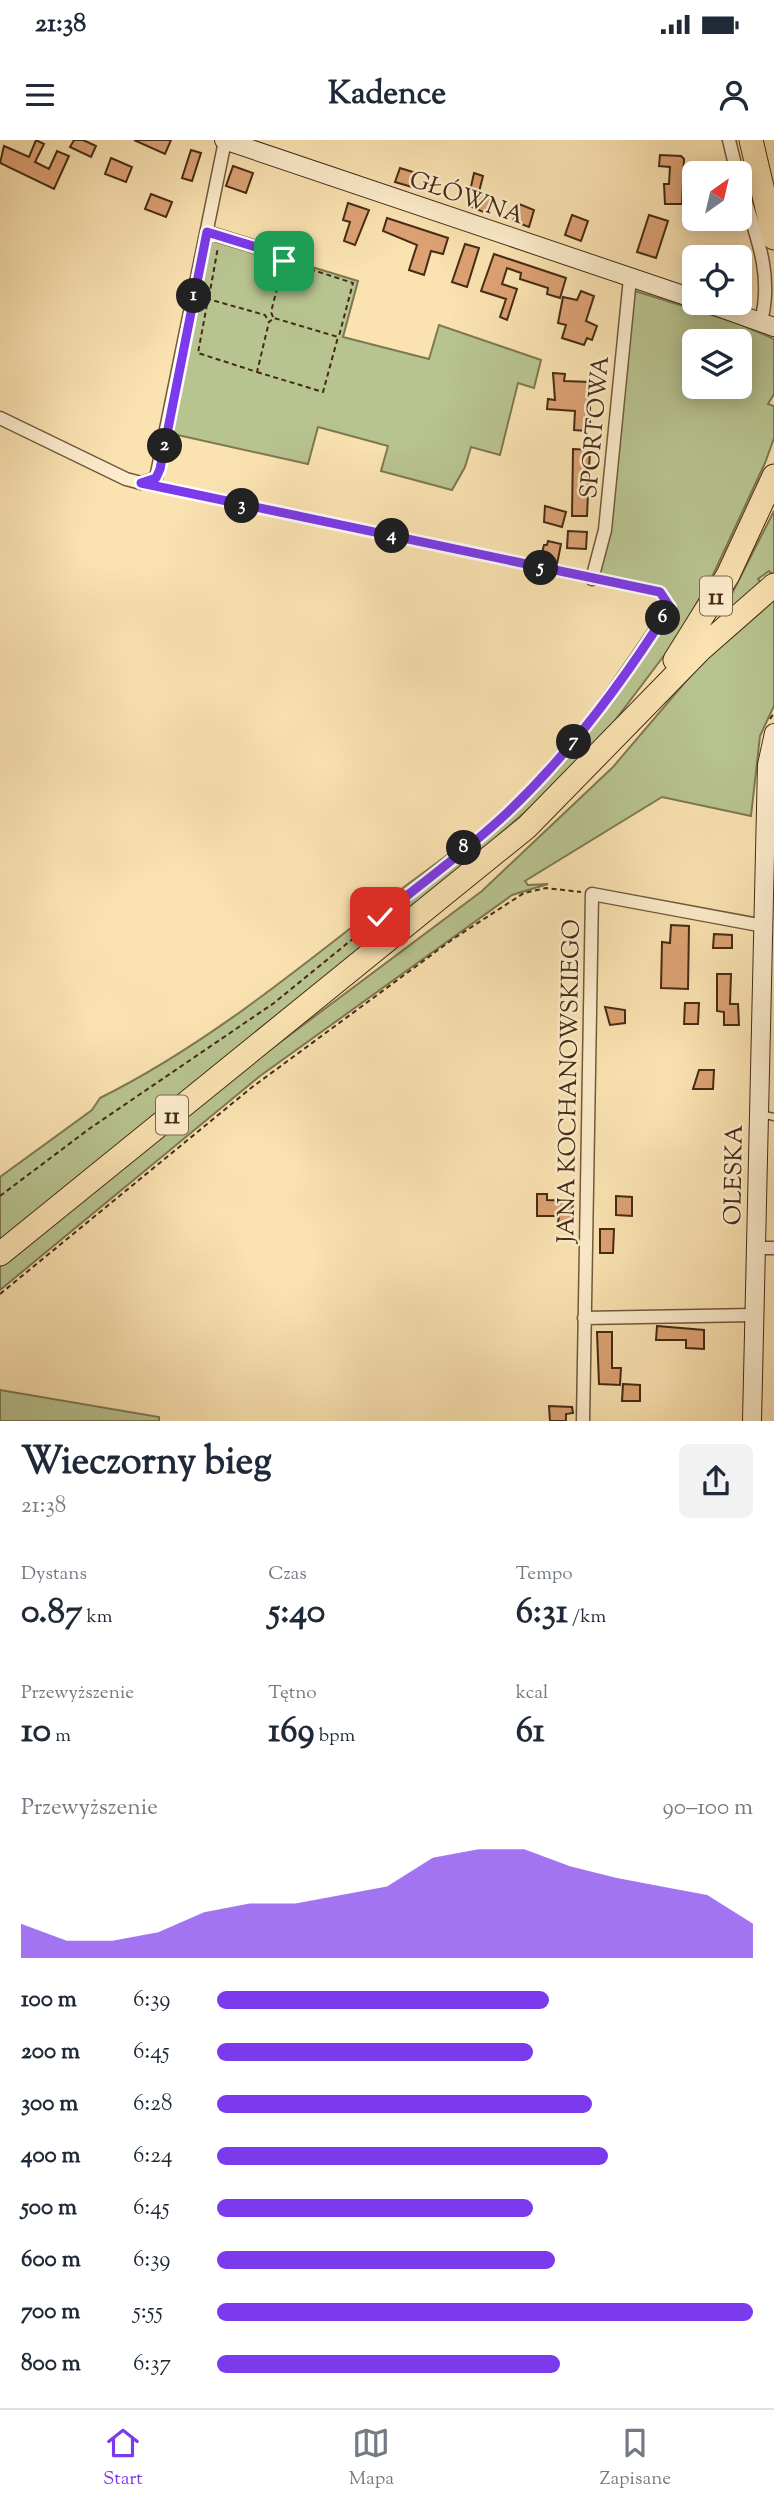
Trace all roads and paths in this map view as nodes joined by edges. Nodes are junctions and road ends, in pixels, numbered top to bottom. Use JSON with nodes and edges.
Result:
{"nodes":[{"id":1,"x":225,"y":140,"type":"edge"},
{"id":2,"x":729,"y":140,"type":"edge"},
{"id":3,"x":751,"y":140,"type":"edge"},
{"id":4,"x":734,"y":161,"type":"edge"},
{"id":5,"x":752,"y":216,"type":"edge"},
{"id":6,"x":207,"y":232,"type":"junction"},
{"id":7,"x":774,"y":238,"type":"edge"},
{"id":8,"x":219,"y":242,"type":"dead end"},
{"id":9,"x":285,"y":256,"type":"dead end"},
{"id":10,"x":630,"y":278,"type":"junction"},
{"id":11,"x":682,"y":295,"type":"edge"},
{"id":12,"x":208,"y":299,"type":"junction"},
{"id":13,"x":271,"y":312,"type":"junction"},
{"id":14,"x":265,"y":315,"type":"junction"},
{"id":15,"x":741,"y":315,"type":"edge"},
{"id":16,"x":274,"y":318,"type":"junction"},
{"id":17,"x":269,"y":322,"type":"junction"},
{"id":18,"x":767,"y":324,"type":"edge"},
{"id":19,"x":338,"y":337,"type":"junction"},
{"id":20,"x":257,"y":372,"type":"junction"},
{"id":21,"x":0,"y":418,"type":"edge"},
{"id":22,"x":774,"y":476,"type":"edge"},
{"id":23,"x":141,"y":483,"type":"junction"},
{"id":24,"x":592,"y":579,"type":"junction"},
{"id":25,"x":774,"y":585,"type":"edge"},
{"id":26,"x":620,"y":732,"type":"junction"},
{"id":27,"x":774,"y":733,"type":"edge"},
{"id":28,"x":592,"y":894,"type":"junction"},
{"id":29,"x":767,"y":929,"type":"edge"},
{"id":30,"x":766,"y":1116,"type":"edge"},
{"id":31,"x":0,"y":1196,"type":"edge"},
{"id":32,"x":755,"y":1248,"type":"junction"},
{"id":33,"x":774,"y":1248,"type":"edge"},
{"id":34,"x":0,"y":1254,"type":"edge"},
{"id":35,"x":0,"y":1294,"type":"edge"},
{"id":36,"x":754,"y":1315,"type":"junction"},
{"id":37,"x":584,"y":1318,"type":"junction"},
{"id":38,"x":583,"y":1421,"type":"edge"},
{"id":39,"x":752,"y":1421,"type":"edge"}],
"edges":[{"from":1,"to":6,"type":"street"},
{"from":1,"to":10,"type":"street","name":"GŁÓWNA"},
{"from":2,"to":4,"type":"street"},
{"from":3,"to":7,"type":"highway"},
{"from":5,"to":18,"type":"street"},
{"from":6,"to":9,"type":"street"},
{"from":6,"to":23,"type":"street"},
{"from":8,"to":12,"type":"path"},
{"from":10,"to":11,"type":"street","name":"GŁÓWNA"},
{"from":10,"to":24,"type":"street","name":"SPORTOWA"},
{"from":12,"to":14,"type":"path"},
{"from":12,"to":20,"type":"path"},
{"from":13,"to":14,"type":"path"},
{"from":13,"to":16,"type":"path"},
{"from":13,"to":19,"type":"path"},
{"from":14,"to":17,"type":"path"},
{"from":15,"to":18,"type":"street"},
{"from":16,"to":17,"type":"path"},
{"from":16,"to":19,"type":"path"},
{"from":17,"to":20,"type":"path"},
{"from":19,"to":20,"type":"path"},
{"from":21,"to":23,"type":"street"},
{"from":22,"to":26,"type":"highway","number":"11"},
{"from":23,"to":24,"type":"path"},
{"from":24,"to":31,"type":"path"},
{"from":25,"to":26,"type":"highway"},
{"from":26,"to":34,"type":"highway","number":"11"},
{"from":27,"to":29,"type":"street","name":"OLESKA"},
{"from":28,"to":29,"type":"street","name":"JANA KOCHANOWSKIEGO"},
{"from":28,"to":35,"type":"path"},
{"from":28,"to":37,"type":"street","name":"JANA KOCHANOWSKIEGO"},
{"from":29,"to":30,"type":"street","name":"OLESKA"},
{"from":30,"to":32,"type":"street","name":"OLESKA"},
{"from":32,"to":33,"type":"street"},
{"from":32,"to":36,"type":"street","name":"OLESKA"},
{"from":36,"to":37,"type":"street"},
{"from":36,"to":39,"type":"street","name":"OLESKA"},
{"from":37,"to":38,"type":"street","name":"JANA KOCHANOWSKIEGO"}]}
